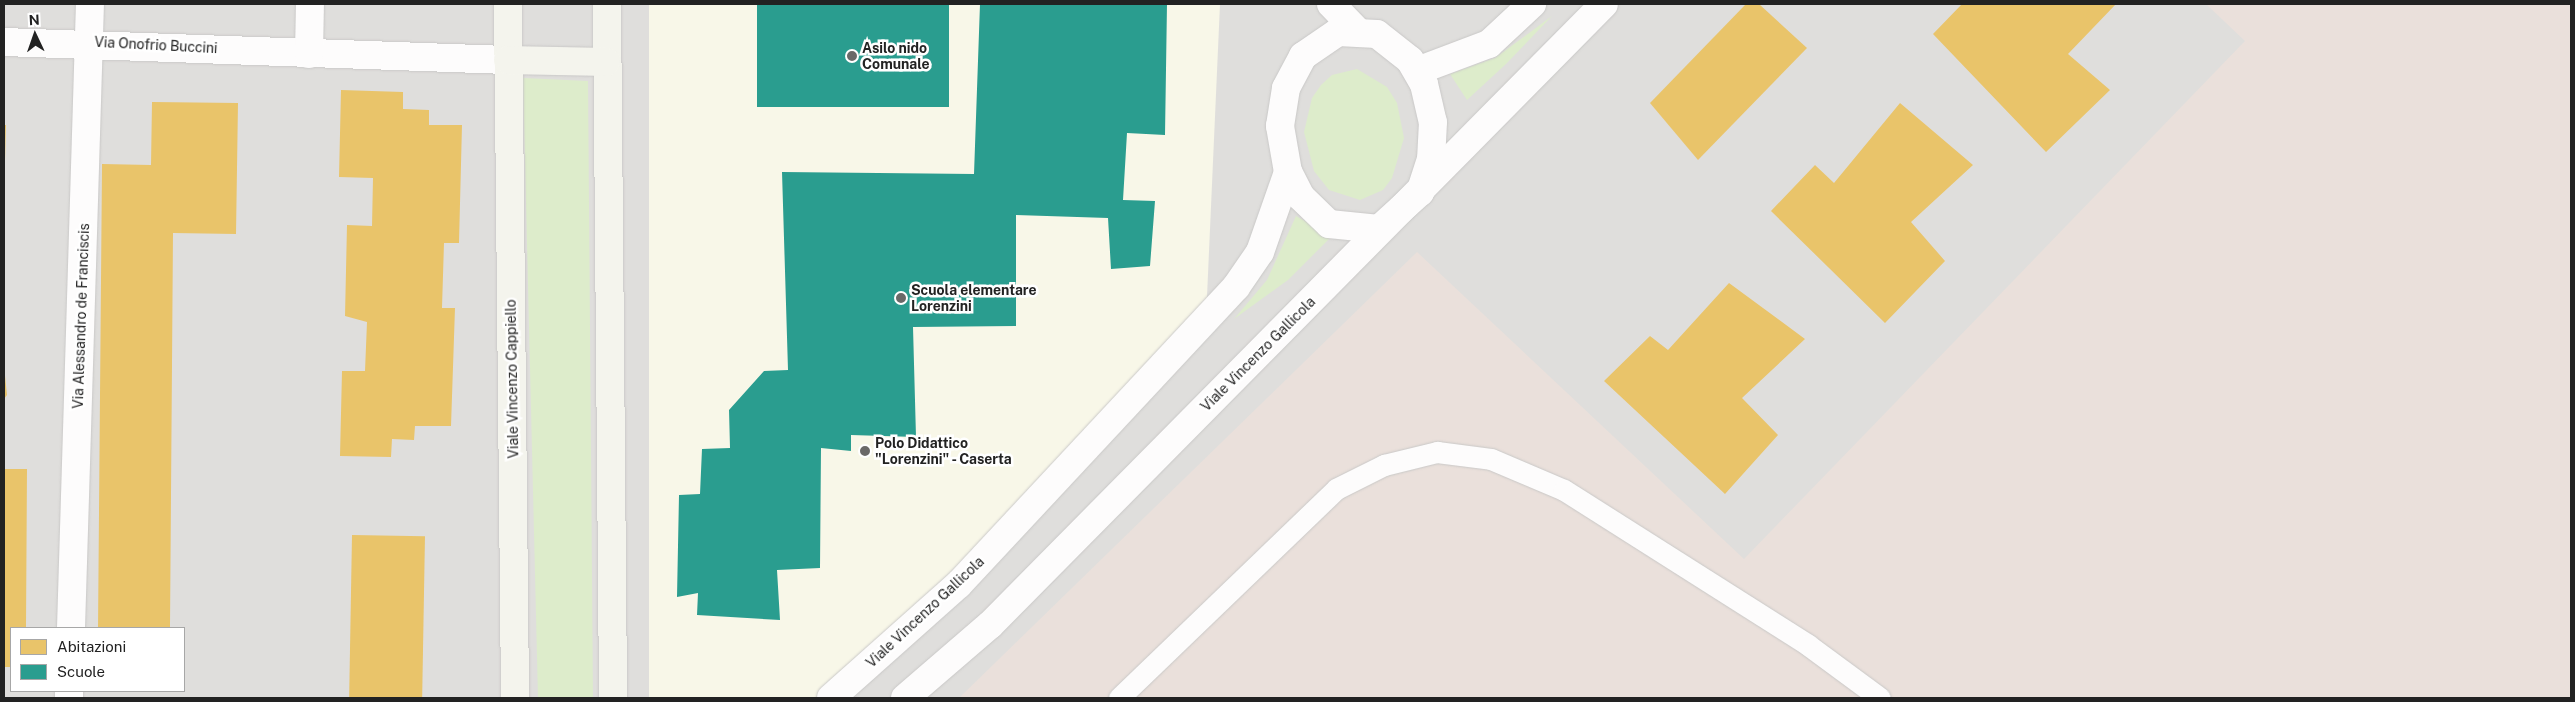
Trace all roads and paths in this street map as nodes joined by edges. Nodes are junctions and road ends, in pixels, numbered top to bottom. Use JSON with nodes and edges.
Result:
{"nodes":[{"id":1,"x":90,"y":4,"type":"edge"},
{"id":2,"x":310,"y":4,"type":"edge"},
{"id":3,"x":508,"y":4,"type":"edge"},
{"id":4,"x":607,"y":4,"type":"edge"},
{"id":5,"x":1331,"y":4,"type":"edge"},
{"id":6,"x":1532,"y":4,"type":"edge"},
{"id":7,"x":1604,"y":4,"type":"edge"},
{"id":8,"x":1358,"y":32,"type":"junction"},
{"id":9,"x":90,"y":41,"type":"junction"},
{"id":10,"x":4,"y":42,"type":"edge"},
{"id":11,"x":309,"y":54,"type":"junction"},
{"id":12,"x":508,"y":60,"type":"junction"},
{"id":13,"x":606,"y":62,"type":"junction"},
{"id":14,"x":1417,"y":72,"type":"junction"},
{"id":15,"x":1288,"y":172,"type":"junction"},
{"id":16,"x":1402,"y":208,"type":"junction"},
{"id":17,"x":71,"y":627,"type":"edge"},
{"id":18,"x":515,"y":698,"type":"edge"},
{"id":19,"x":613,"y":698,"type":"edge"},
{"id":20,"x":831,"y":698,"type":"edge"},
{"id":21,"x":905,"y":698,"type":"edge"},
{"id":22,"x":1119,"y":698,"type":"edge"},
{"id":23,"x":1880,"y":698,"type":"edge"}],
"edges":[{"from":1,"to":9,"type":"street","name":"Via Alessandro de Franciscis"},
{"from":2,"to":11,"type":"street"},
{"from":3,"to":12,"type":"street","name":"Viale Vincenzo Cappiello"},
{"from":4,"to":13,"type":"street"},
{"from":5,"to":8,"type":"street"},
{"from":6,"to":14,"type":"street"},
{"from":7,"to":16,"type":"street","name":"Viale Vincenzo Gallicola"},
{"from":8,"to":14,"type":"street"},
{"from":8,"to":15,"type":"street"},
{"from":9,"to":10,"type":"street","name":"Via Onofrio Buccini"},
{"from":9,"to":11,"type":"street","name":"Via Onofrio Buccini"},
{"from":9,"to":17,"type":"street","name":"Via Alessandro de Franciscis"},
{"from":11,"to":12,"type":"street","name":"Via Onofrio Buccini"},
{"from":12,"to":13,"type":"street"},
{"from":12,"to":18,"type":"street","name":"Viale Vincenzo Cappiello"},
{"from":13,"to":19,"type":"street"},
{"from":14,"to":16,"type":"street"},
{"from":15,"to":16,"type":"street"},
{"from":15,"to":20,"type":"street","name":"Viale Vincenzo Gallicola"},
{"from":16,"to":21,"type":"street","name":"Viale Vincenzo Gallicola"},
{"from":22,"to":23,"type":"lane"}]}
